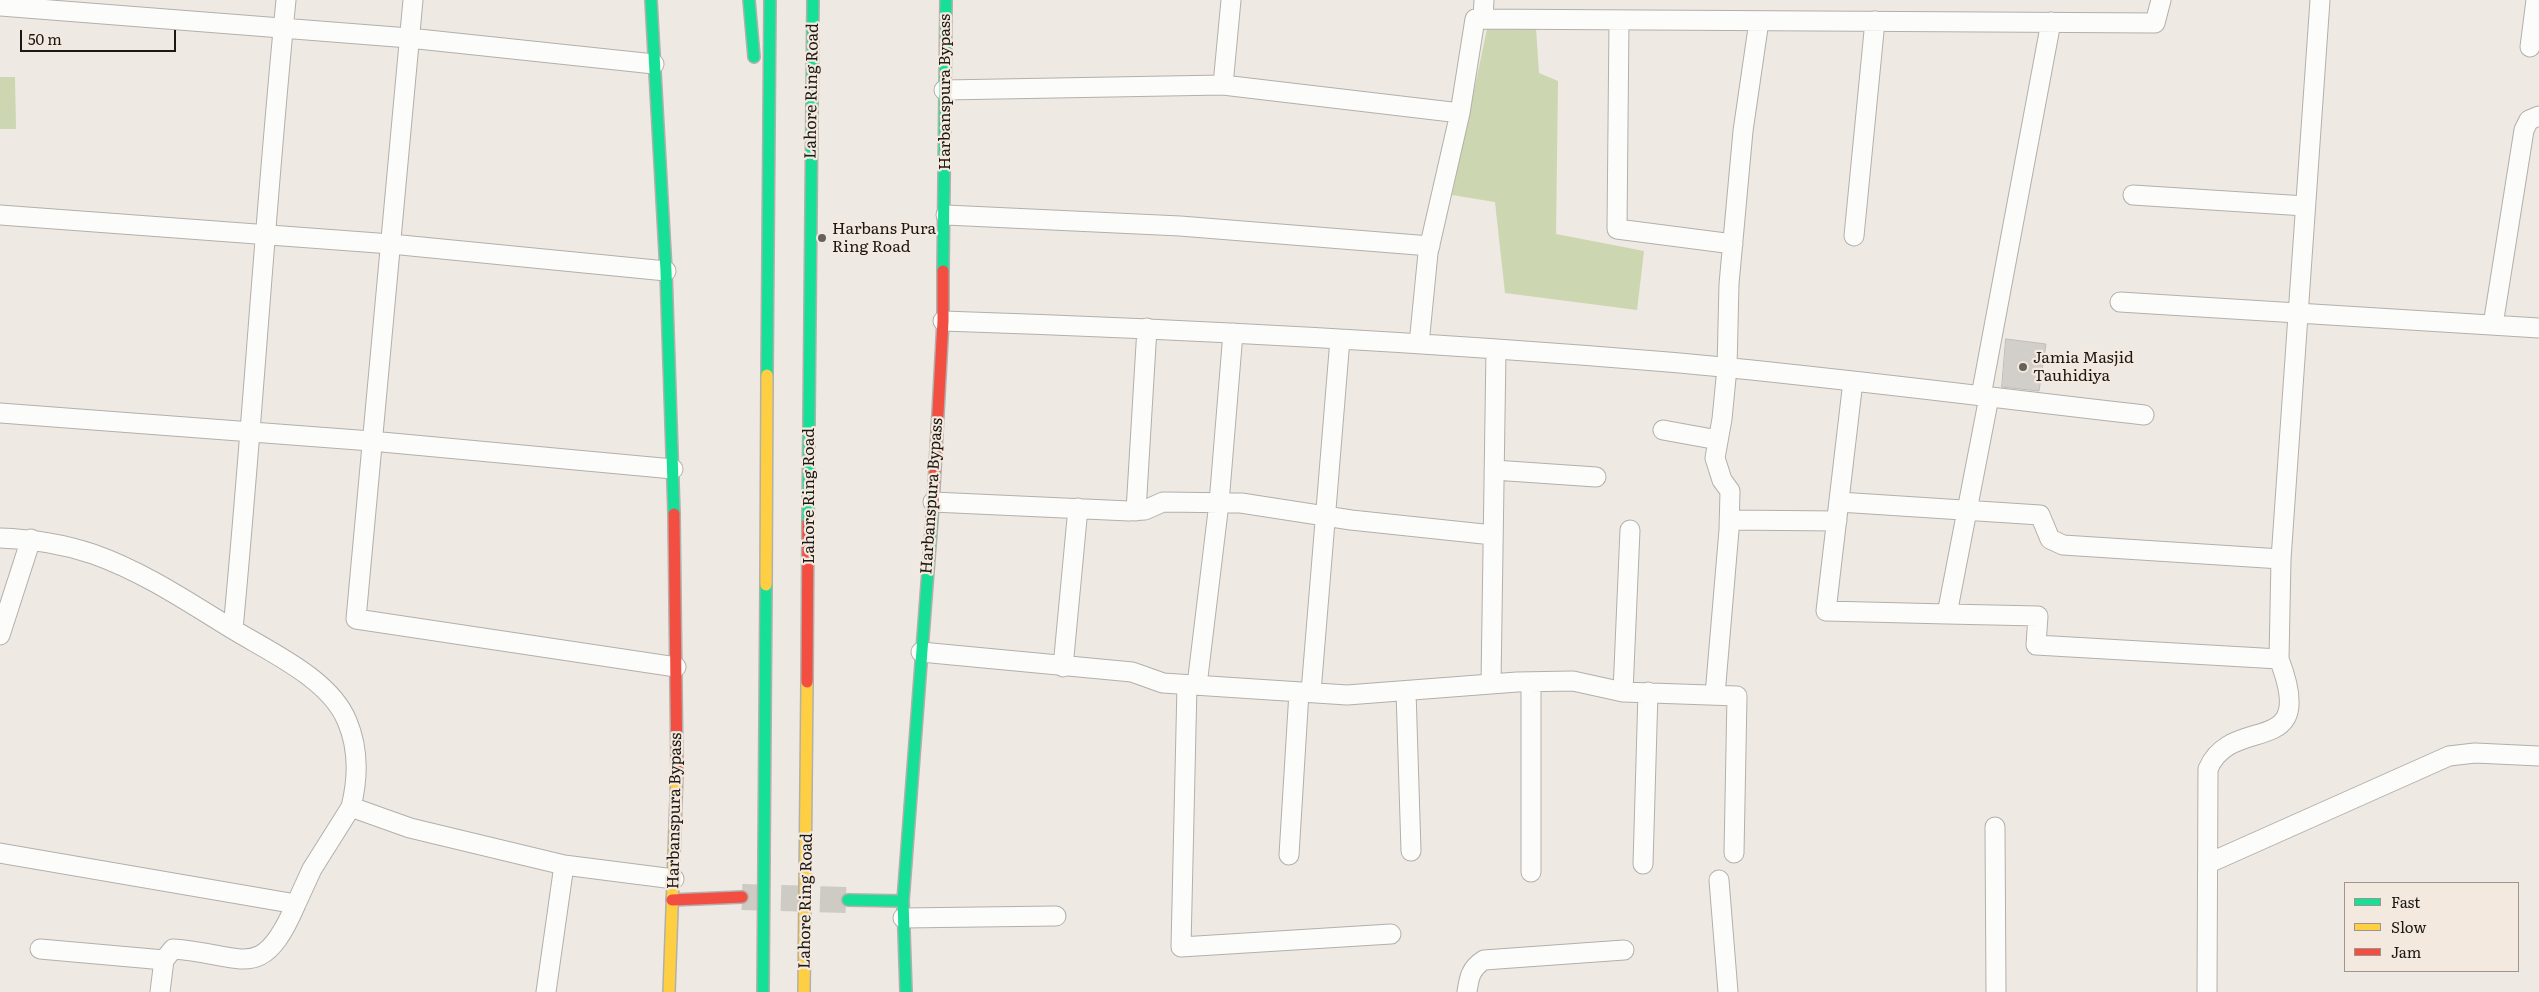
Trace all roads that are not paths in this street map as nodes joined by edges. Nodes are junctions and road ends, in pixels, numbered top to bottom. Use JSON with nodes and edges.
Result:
{"nodes":[{"id":1,"x":286,"y":0,"type":"edge"},
{"id":2,"x":413,"y":0,"type":"edge"},
{"id":3,"x":651,"y":0,"type":"edge"},
{"id":4,"x":749,"y":0,"type":"edge"},
{"id":5,"x":770,"y":0,"type":"edge"},
{"id":6,"x":813,"y":0,"type":"edge"},
{"id":7,"x":946,"y":0,"type":"edge"},
{"id":8,"x":1231,"y":0,"type":"edge"},
{"id":9,"x":1484,"y":0,"type":"edge"},
{"id":10,"x":2161,"y":0,"type":"edge"},
{"id":11,"x":2320,"y":0,"type":"edge"},
{"id":12,"x":2536,"y":0,"type":"edge"},
{"id":13,"x":0,"y":6,"type":"edge"},
{"id":14,"x":1483,"y":19,"type":"junction"},
{"id":15,"x":1618,"y":20,"type":"junction"},
{"id":16,"x":1759,"y":20,"type":"junction"},
{"id":17,"x":1875,"y":21,"type":"junction"},
{"id":18,"x":2051,"y":22,"type":"junction"},
{"id":19,"x":283,"y":29,"type":"junction"},
{"id":20,"x":409,"y":38,"type":"junction"},
{"id":21,"x":2530,"y":47,"type":"dead end"},
{"id":22,"x":654,"y":64,"type":"junction"},
{"id":23,"x":755,"y":69,"type":"dead end"},
{"id":24,"x":824,"y":77,"type":"dead end"},
{"id":25,"x":1223,"y":86,"type":"junction"},
{"id":26,"x":944,"y":90,"type":"junction"},
{"id":27,"x":757,"y":99,"type":"dead end"},
{"id":28,"x":1460,"y":113,"type":"junction"},
{"id":29,"x":2539,"y":116,"type":"edge"},
{"id":30,"x":2132,"y":194,"type":"dead end"},
{"id":31,"x":2305,"y":206,"type":"junction"},
{"id":32,"x":946,"y":214,"type":"junction"},
{"id":33,"x":0,"y":215,"type":"edge"},
{"id":34,"x":264,"y":235,"type":"junction"},
{"id":35,"x":1854,"y":236,"type":"dead end"},
{"id":36,"x":768,"y":238,"type":"junction"},
{"id":37,"x":810,"y":241,"type":"junction"},
{"id":38,"x":391,"y":244,"type":"junction"},
{"id":39,"x":1733,"y":244,"type":"junction"},
{"id":40,"x":1430,"y":246,"type":"junction"},
{"id":41,"x":666,"y":270,"type":"junction"},
{"id":42,"x":2120,"y":302,"type":"dead end"},
{"id":43,"x":2298,"y":313,"type":"junction"},
{"id":44,"x":943,"y":321,"type":"junction"},
{"id":45,"x":2493,"y":325,"type":"junction"},
{"id":46,"x":1147,"y":328,"type":"junction"},
{"id":47,"x":2539,"y":328,"type":"edge"},
{"id":48,"x":1233,"y":333,"type":"junction"},
{"id":49,"x":1340,"y":339,"type":"junction"},
{"id":50,"x":1419,"y":344,"type":"junction"},
{"id":51,"x":1496,"y":349,"type":"junction"},
{"id":52,"x":1728,"y":368,"type":"junction"},
{"id":53,"x":1853,"y":381,"type":"junction"},
{"id":54,"x":1985,"y":396,"type":"junction"},
{"id":55,"x":0,"y":413,"type":"edge"},
{"id":56,"x":2144,"y":414,"type":"dead end"},
{"id":57,"x":1663,"y":430,"type":"dead end"},
{"id":58,"x":252,"y":432,"type":"junction"},
{"id":59,"x":1718,"y":440,"type":"junction"},
{"id":60,"x":372,"y":441,"type":"junction"},
{"id":61,"x":673,"y":469,"type":"junction"},
{"id":62,"x":1494,"y":470,"type":"junction"},
{"id":63,"x":1596,"y":477,"type":"dead end"},
{"id":64,"x":933,"y":502,"type":"junction"},
{"id":65,"x":1839,"y":502,"type":"junction"},
{"id":66,"x":1220,"y":503,"type":"junction"},
{"id":67,"x":1078,"y":508,"type":"junction"},
{"id":68,"x":1967,"y":510,"type":"junction"},
{"id":69,"x":1136,"y":511,"type":"junction"},
{"id":70,"x":1325,"y":516,"type":"junction"},
{"id":71,"x":1729,"y":520,"type":"junction"},
{"id":72,"x":1837,"y":521,"type":"junction"},
{"id":73,"x":1630,"y":530,"type":"dead end"},
{"id":74,"x":1493,"y":535,"type":"junction"},
{"id":75,"x":0,"y":538,"type":"edge"},
{"id":76,"x":31,"y":539,"type":"junction"},
{"id":77,"x":2281,"y":558,"type":"junction"},
{"id":78,"x":1947,"y":614,"type":"junction"},
{"id":79,"x":233,"y":630,"type":"junction"},
{"id":80,"x":0,"y":635,"type":"edge"},
{"id":81,"x":921,"y":652,"type":"junction"},
{"id":82,"x":2279,"y":659,"type":"junction"},
{"id":83,"x":676,"y":667,"type":"junction"},
{"id":84,"x":1063,"y":667,"type":"junction"},
{"id":85,"x":1530,"y":682,"type":"junction"},
{"id":86,"x":1491,"y":684,"type":"junction"},
{"id":87,"x":1192,"y":685,"type":"junction"},
{"id":88,"x":1406,"y":691,"type":"junction"},
{"id":89,"x":1305,"y":692,"type":"junction"},
{"id":90,"x":1623,"y":692,"type":"junction"},
{"id":91,"x":1648,"y":692,"type":"junction"},
{"id":92,"x":1715,"y":695,"type":"junction"},
{"id":93,"x":2539,"y":756,"type":"edge"},
{"id":94,"x":351,"y":807,"type":"junction"},
{"id":95,"x":1995,"y":826,"type":"dead end"},
{"id":96,"x":1411,"y":851,"type":"dead end"},
{"id":97,"x":0,"y":853,"type":"edge"},
{"id":98,"x":1734,"y":853,"type":"dead end"},
{"id":99,"x":1290,"y":855,"type":"dead end"},
{"id":100,"x":2209,"y":863,"type":"junction"},
{"id":101,"x":1643,"y":864,"type":"dead end"},
{"id":102,"x":564,"y":865,"type":"junction"},
{"id":103,"x":1531,"y":872,"type":"dead end"},
{"id":104,"x":674,"y":879,"type":"junction"},
{"id":105,"x":1719,"y":880,"type":"dead end"},
{"id":106,"x":742,"y":897,"type":"tunnel mouth"},
{"id":107,"x":672,"y":900,"type":"junction"},
{"id":108,"x":848,"y":900,"type":"tunnel mouth"},
{"id":109,"x":296,"y":904,"type":"junction"},
{"id":110,"x":903,"y":910,"type":"junction"},
{"id":111,"x":1056,"y":916,"type":"dead end"},
{"id":112,"x":1391,"y":934,"type":"dead end"},
{"id":113,"x":40,"y":949,"type":"dead end"},
{"id":114,"x":1624,"y":950,"type":"dead end"},
{"id":115,"x":164,"y":960,"type":"junction"},
{"id":116,"x":160,"y":992,"type":"edge"},
{"id":117,"x":546,"y":992,"type":"edge"},
{"id":118,"x":670,"y":992,"type":"edge"},
{"id":119,"x":763,"y":992,"type":"edge"},
{"id":120,"x":804,"y":992,"type":"edge"},
{"id":121,"x":906,"y":992,"type":"edge"},
{"id":122,"x":1467,"y":992,"type":"edge"},
{"id":123,"x":1728,"y":992,"type":"edge"},
{"id":124,"x":1996,"y":992,"type":"edge"},
{"id":125,"x":2207,"y":992,"type":"edge"}],
"edges":[{"from":1,"to":19,"type":"street"},
{"from":2,"to":20,"type":"street"},
{"from":3,"to":22,"type":"main road","name":"Harbanspura Bypass"},
{"from":4,"to":23,"type":"main road"},
{"from":5,"to":36,"type":"main road"},
{"from":6,"to":37,"type":"main road","name":"Lahore Ring Road"},
{"from":7,"to":26,"type":"main road","name":"Harbanspura Bypass"},
{"from":8,"to":25,"type":"street"},
{"from":9,"to":14,"type":"street"},
{"from":10,"to":18,"type":"street"},
{"from":11,"to":31,"type":"street"},
{"from":12,"to":21,"type":"street"},
{"from":13,"to":19,"type":"street"},
{"from":14,"to":15,"type":"street"},
{"from":14,"to":28,"type":"street"},
{"from":15,"to":16,"type":"street"},
{"from":15,"to":39,"type":"street"},
{"from":16,"to":17,"type":"street"},
{"from":16,"to":39,"type":"street"},
{"from":17,"to":18,"type":"street"},
{"from":17,"to":35,"type":"street"},
{"from":18,"to":54,"type":"street"},
{"from":19,"to":20,"type":"street"},
{"from":19,"to":34,"type":"street"},
{"from":20,"to":22,"type":"street"},
{"from":20,"to":38,"type":"street"},
{"from":22,"to":41,"type":"main road","name":"Harbanspura Bypass"},
{"from":24,"to":37,"type":"main road"},
{"from":25,"to":26,"type":"street"},
{"from":25,"to":28,"type":"street"},
{"from":26,"to":32,"type":"main road","name":"Harbanspura Bypass"},
{"from":27,"to":36,"type":"main road"},
{"from":28,"to":40,"type":"street"},
{"from":29,"to":45,"type":"street"},
{"from":30,"to":31,"type":"street"},
{"from":31,"to":43,"type":"street"},
{"from":32,"to":40,"type":"street"},
{"from":32,"to":44,"type":"main road","name":"Harbanspura Bypass"},
{"from":33,"to":34,"type":"street"},
{"from":34,"to":38,"type":"street"},
{"from":34,"to":58,"type":"street"},
{"from":36,"to":119,"type":"main road"},
{"from":37,"to":120,"type":"main road","name":"Lahore Ring Road"},
{"from":38,"to":41,"type":"street"},
{"from":38,"to":60,"type":"street"},
{"from":39,"to":52,"type":"street"},
{"from":40,"to":50,"type":"street"},
{"from":41,"to":61,"type":"main road","name":"Harbanspura Bypass"},
{"from":42,"to":43,"type":"street"},
{"from":43,"to":45,"type":"street"},
{"from":43,"to":77,"type":"street"},
{"from":44,"to":46,"type":"street"},
{"from":44,"to":64,"type":"main road","name":"Harbanspura Bypass"},
{"from":45,"to":47,"type":"street"},
{"from":46,"to":48,"type":"street"},
{"from":46,"to":69,"type":"street"},
{"from":48,"to":49,"type":"street"},
{"from":48,"to":66,"type":"street"},
{"from":49,"to":50,"type":"street"},
{"from":49,"to":70,"type":"street"},
{"from":50,"to":51,"type":"street"},
{"from":51,"to":52,"type":"street"},
{"from":51,"to":62,"type":"street"},
{"from":52,"to":53,"type":"street"},
{"from":52,"to":59,"type":"street"},
{"from":53,"to":54,"type":"street"},
{"from":53,"to":65,"type":"street"},
{"from":54,"to":56,"type":"street"},
{"from":54,"to":68,"type":"street"},
{"from":55,"to":58,"type":"street"},
{"from":57,"to":59,"type":"street"},
{"from":58,"to":60,"type":"street"},
{"from":58,"to":79,"type":"street"},
{"from":59,"to":71,"type":"street"},
{"from":60,"to":61,"type":"street"},
{"from":60,"to":83,"type":"street"},
{"from":61,"to":83,"type":"main road","name":"Harbanspura Bypass"},
{"from":62,"to":63,"type":"street"},
{"from":62,"to":74,"type":"street"},
{"from":64,"to":67,"type":"street"},
{"from":64,"to":81,"type":"main road","name":"Harbanspura Bypass"},
{"from":65,"to":68,"type":"street"},
{"from":65,"to":72,"type":"street"},
{"from":66,"to":69,"type":"street"},
{"from":66,"to":70,"type":"street"},
{"from":66,"to":87,"type":"street"},
{"from":67,"to":69,"type":"street"},
{"from":67,"to":84,"type":"street"},
{"from":68,"to":77,"type":"street"},
{"from":68,"to":78,"type":"street"},
{"from":70,"to":74,"type":"street"},
{"from":70,"to":89,"type":"street"},
{"from":71,"to":72,"type":"street"},
{"from":71,"to":92,"type":"street"},
{"from":72,"to":78,"type":"street"},
{"from":73,"to":90,"type":"street"},
{"from":74,"to":86,"type":"street"},
{"from":75,"to":76,"type":"street"},
{"from":76,"to":79,"type":"street"},
{"from":76,"to":80,"type":"street"},
{"from":77,"to":82,"type":"street"},
{"from":78,"to":82,"type":"street"},
{"from":79,"to":94,"type":"street"},
{"from":81,"to":84,"type":"street"},
{"from":81,"to":110,"type":"main road","name":"Harbanspura Bypass"},
{"from":82,"to":100,"type":"street"},
{"from":83,"to":104,"type":"main road","name":"Harbanspura Bypass"},
{"from":84,"to":87,"type":"street"},
{"from":85,"to":86,"type":"street"},
{"from":85,"to":90,"type":"street"},
{"from":85,"to":103,"type":"street"},
{"from":86,"to":88,"type":"street"},
{"from":87,"to":89,"type":"street"},
{"from":87,"to":112,"type":"street"},
{"from":88,"to":89,"type":"street"},
{"from":88,"to":96,"type":"street"},
{"from":89,"to":99,"type":"street"},
{"from":90,"to":91,"type":"street"},
{"from":91,"to":92,"type":"street"},
{"from":91,"to":101,"type":"street"},
{"from":92,"to":98,"type":"street"},
{"from":93,"to":100,"type":"street"},
{"from":94,"to":102,"type":"street"},
{"from":94,"to":109,"type":"street"},
{"from":95,"to":124,"type":"street"},
{"from":97,"to":109,"type":"street"},
{"from":100,"to":125,"type":"street"},
{"from":102,"to":104,"type":"street"},
{"from":102,"to":117,"type":"street"},
{"from":104,"to":107,"type":"main road","name":"Harbanspura Bypass"},
{"from":105,"to":123,"type":"street"},
{"from":106,"to":107,"type":"main road"},
{"from":107,"to":118,"type":"main road","name":"Harbanspura Bypass"},
{"from":108,"to":110,"type":"main road"},
{"from":109,"to":115,"type":"street"},
{"from":110,"to":111,"type":"street"},
{"from":110,"to":121,"type":"main road","name":"Harbanspura Bypass"},
{"from":113,"to":115,"type":"street"},
{"from":114,"to":122,"type":"street"},
{"from":115,"to":116,"type":"street"}]}
